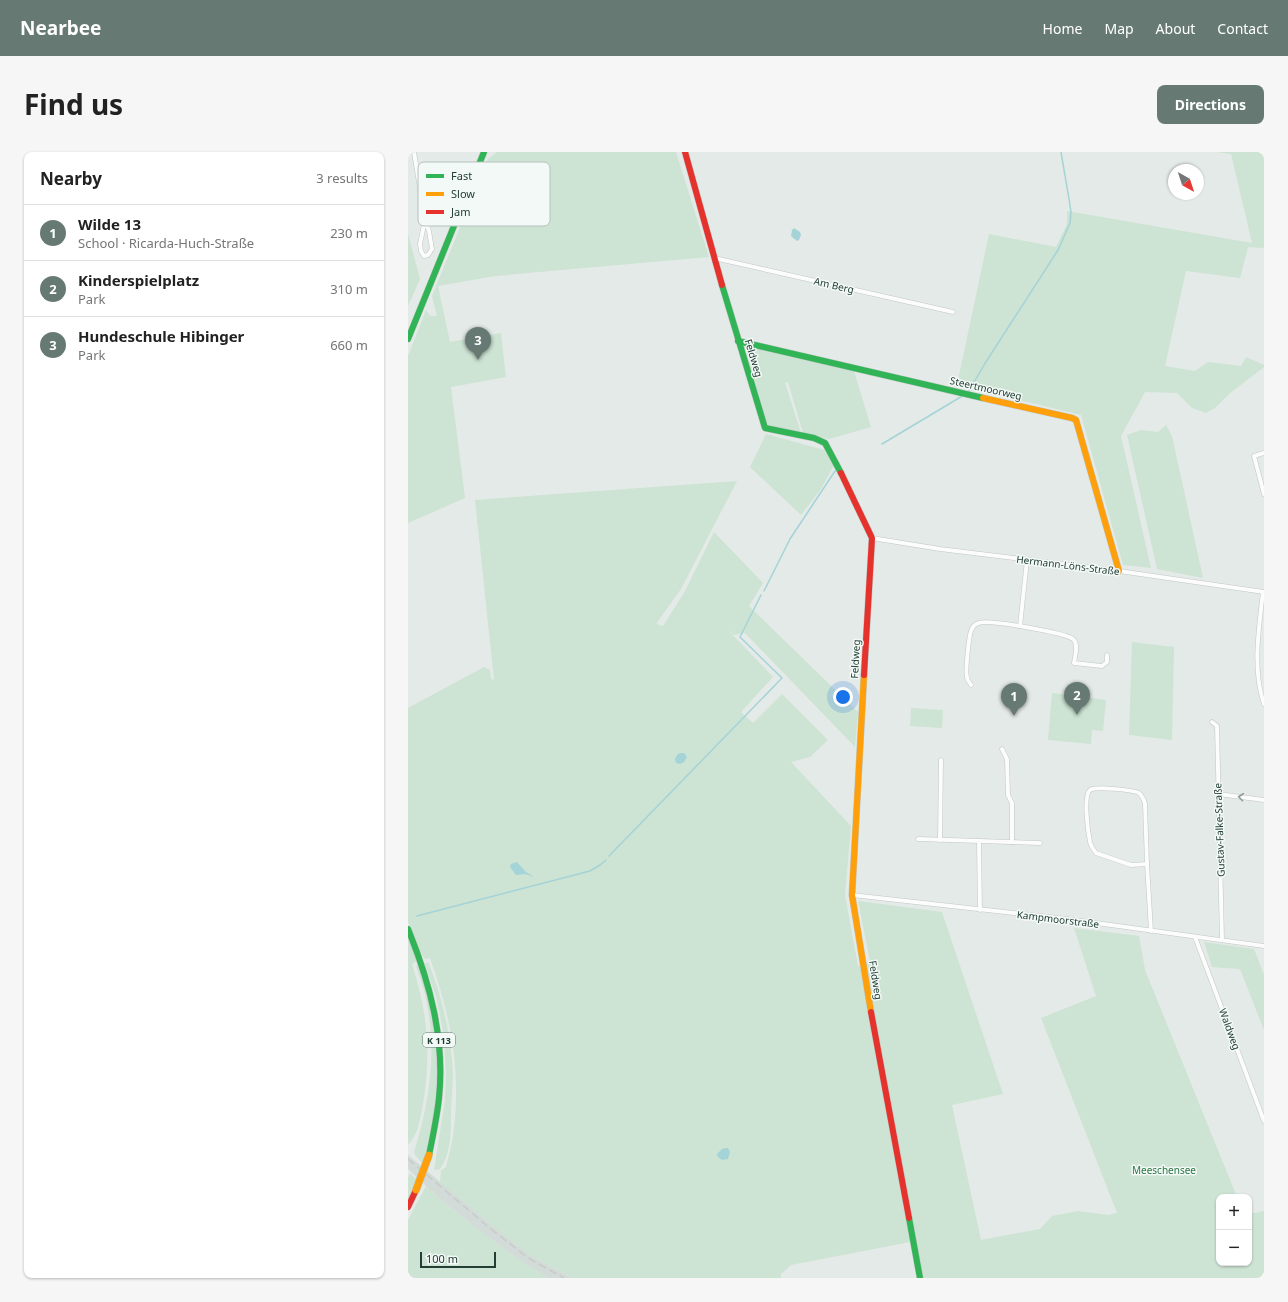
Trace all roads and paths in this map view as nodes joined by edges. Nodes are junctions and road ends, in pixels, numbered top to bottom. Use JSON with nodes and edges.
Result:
{"nodes":[{"id":1,"x":414,"y":152,"type":"edge"},
{"id":2,"x":484,"y":152,"type":"edge"},
{"id":3,"x":685,"y":152,"type":"edge"},
{"id":4,"x":480,"y":162,"type":"edge"},
{"id":5,"x":418,"y":177,"type":"edge"},
{"id":6,"x":423,"y":226,"type":"edge"},
{"id":7,"x":426,"y":226,"type":"edge"},
{"id":8,"x":454,"y":226,"type":"edge"},
{"id":9,"x":714,"y":258,"type":"junction"},
{"id":10,"x":953,"y":312,"type":"dead end"},
{"id":11,"x":408,"y":338,"type":"edge"},
{"id":12,"x":738,"y":341,"type":"junction"},
{"id":13,"x":1264,"y":453,"type":"edge"},
{"id":14,"x":1264,"y":494,"type":"edge"},
{"id":15,"x":872,"y":538,"type":"junction"},
{"id":16,"x":1027,"y":560,"type":"junction"},
{"id":17,"x":1119,"y":571,"type":"junction"},
{"id":18,"x":1263,"y":592,"type":"edge"},
{"id":19,"x":1020,"y":626,"type":"junction"},
{"id":20,"x":1107,"y":655,"type":"dead end"},
{"id":21,"x":971,"y":685,"type":"dead end"},
{"id":22,"x":1264,"y":704,"type":"edge"},
{"id":23,"x":1212,"y":722,"type":"dead end"},
{"id":24,"x":1002,"y":750,"type":"dead end"},
{"id":25,"x":941,"y":760,"type":"dead end"},
{"id":26,"x":1218,"y":794,"type":"junction"},
{"id":27,"x":1264,"y":800,"type":"edge"},
{"id":28,"x":918,"y":839,"type":"dead end"},
{"id":29,"x":940,"y":840,"type":"junction"},
{"id":30,"x":979,"y":842,"type":"junction"},
{"id":31,"x":1012,"y":842,"type":"junction"},
{"id":32,"x":1040,"y":843,"type":"dead end"},
{"id":33,"x":1147,"y":864,"type":"junction"},
{"id":34,"x":852,"y":895,"type":"junction"},
{"id":35,"x":980,"y":910,"type":"junction"},
{"id":36,"x":408,"y":930,"type":"edge"},
{"id":37,"x":1151,"y":931,"type":"junction"},
{"id":38,"x":1195,"y":937,"type":"junction"},
{"id":39,"x":1222,"y":940,"type":"junction"},
{"id":40,"x":1264,"y":946,"type":"edge"},
{"id":41,"x":1264,"y":1121,"type":"edge"},
{"id":42,"x":408,"y":1207,"type":"edge"},
{"id":43,"x":920,"y":1278,"type":"edge"}],
"edges":[{"from":1,"to":5,"type":"street"},
{"from":2,"to":4,"type":"street"},
{"from":3,"to":9,"type":"street","name":"Feldweg"},
{"from":6,"to":7,"type":"street"},
{"from":8,"to":11,"type":"street"},
{"from":9,"to":10,"type":"street","name":"Am Berg"},
{"from":9,"to":12,"type":"street","name":"Feldweg"},
{"from":12,"to":15,"type":"street","name":"Feldweg"},
{"from":12,"to":17,"type":"street","name":"Steertmoorweg"},
{"from":13,"to":14,"type":"street"},
{"from":15,"to":16,"type":"street","name":"Hermann-Löns-Straße"},
{"from":15,"to":34,"type":"street","name":"Feldweg"},
{"from":16,"to":17,"type":"street","name":"Hermann-Löns-Straße"},
{"from":16,"to":19,"type":"street"},
{"from":17,"to":18,"type":"street","name":"Hermann-Löns-Straße"},
{"from":18,"to":22,"type":"street"},
{"from":19,"to":20,"type":"street"},
{"from":19,"to":21,"type":"street"},
{"from":23,"to":26,"type":"street","name":"Gustav-Falke-Straße"},
{"from":24,"to":31,"type":"street"},
{"from":25,"to":29,"type":"street"},
{"from":27,"to":26,"type":"street","one_way":true},
{"from":26,"to":39,"type":"street","name":"Gustav-Falke-Straße"},
{"from":28,"to":29,"type":"street"},
{"from":29,"to":30,"type":"street"},
{"from":30,"to":31,"type":"street"},
{"from":30,"to":35,"type":"street"},
{"from":31,"to":32,"type":"street"},
{"from":33,"to":33,"type":"street"},
{"from":33,"to":37,"type":"street"},
{"from":34,"to":35,"type":"street","name":"Kampmoorstraße"},
{"from":34,"to":43,"type":"street","name":"Feldweg"},
{"from":35,"to":37,"type":"street","name":"Kampmoorstraße"},
{"from":36,"to":42,"type":"street","number":"K 113","bridge":true},
{"from":37,"to":38,"type":"street","name":"Kampmoorstraße"},
{"from":38,"to":39,"type":"street","name":"Kampmoorstraße"},
{"from":38,"to":41,"type":"street","name":"Waldweg"},
{"from":39,"to":40,"type":"street","name":"Kampmoorstraße"}]}
